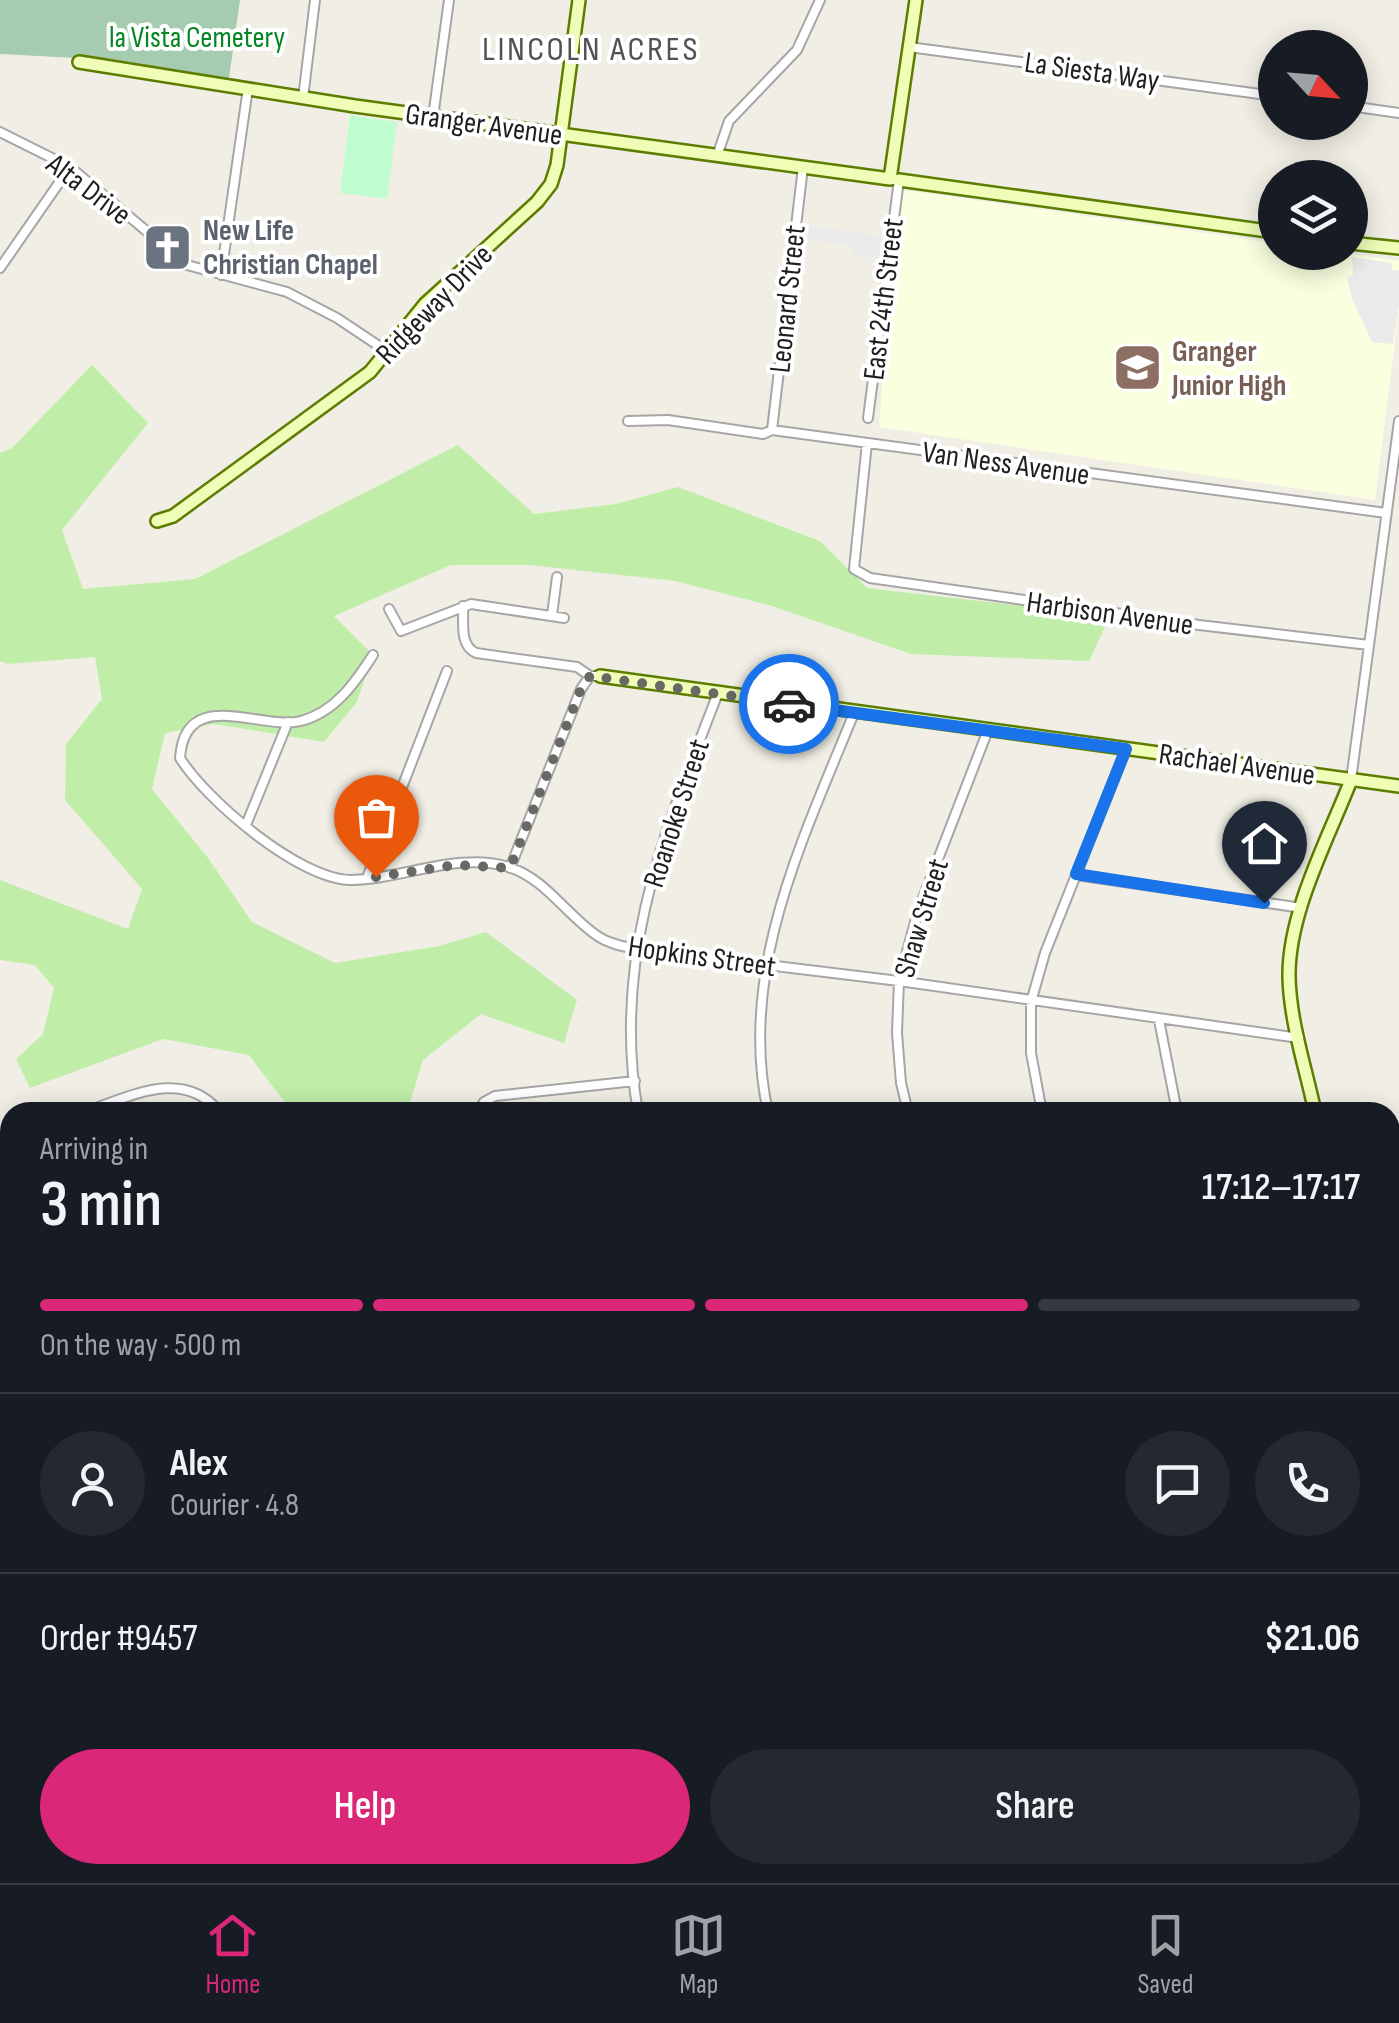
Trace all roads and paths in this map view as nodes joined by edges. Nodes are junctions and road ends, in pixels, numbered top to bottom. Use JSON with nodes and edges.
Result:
{"nodes":[{"id":1,"x":315,"y":0,"type":"edge"},
{"id":2,"x":448,"y":0,"type":"edge"},
{"id":3,"x":579,"y":0,"type":"edge"},
{"id":4,"x":820,"y":0,"type":"edge"},
{"id":5,"x":916,"y":0,"type":"edge"},
{"id":6,"x":909,"y":47,"type":"junction"},
{"id":7,"x":79,"y":62,"type":"dead end"},
{"id":8,"x":248,"y":88,"type":"junction"},
{"id":9,"x":1258,"y":94,"type":"edge"},
{"id":10,"x":303,"y":98,"type":"junction"},
{"id":11,"x":1368,"y":109,"type":"edge"},
{"id":12,"x":1399,"y":113,"type":"edge"},
{"id":13,"x":433,"y":116,"type":"junction"},
{"id":14,"x":0,"y":132,"type":"edge"},
{"id":15,"x":561,"y":136,"type":"junction"},
{"id":16,"x":717,"y":156,"type":"junction"},
{"id":17,"x":70,"y":167,"type":"junction"},
{"id":18,"x":802,"y":167,"type":"junction"},
{"id":19,"x":894,"y":180,"type":"junction"},
{"id":20,"x":1258,"y":230,"type":"edge"},
{"id":21,"x":1368,"y":244,"type":"edge"},
{"id":22,"x":1399,"y":248,"type":"edge"},
{"id":23,"x":0,"y":268,"type":"edge"},
{"id":24,"x":220,"y":276,"type":"junction"},
{"id":25,"x":388,"y":352,"type":"junction"},
{"id":26,"x":868,"y":418,"type":"dead end"},
{"id":27,"x":628,"y":420,"type":"dead end"},
{"id":28,"x":1399,"y":421,"type":"edge"},
{"id":29,"x":772,"y":430,"type":"junction"},
{"id":30,"x":866,"y":443,"type":"junction"},
{"id":31,"x":1386,"y":513,"type":"junction"},
{"id":32,"x":156,"y":521,"type":"dead end"},
{"id":33,"x":557,"y":577,"type":"dead end"},
{"id":34,"x":463,"y":606,"type":"junction"},
{"id":35,"x":388,"y":609,"type":"dead end"},
{"id":36,"x":552,"y":615,"type":"junction"},
{"id":37,"x":564,"y":618,"type":"dead end"},
{"id":38,"x":1370,"y":645,"type":"junction"},
{"id":39,"x":373,"y":655,"type":"dead end"},
{"id":40,"x":447,"y":671,"type":"dead end"},
{"id":41,"x":595,"y":676,"type":"junction"},
{"id":42,"x":718,"y":693,"type":"junction"},
{"id":43,"x":854,"y":713,"type":"junction"},
{"id":44,"x":288,"y":722,"type":"junction"},
{"id":45,"x":988,"y":730,"type":"junction"},
{"id":46,"x":1126,"y":749,"type":"junction"},
{"id":47,"x":1351,"y":780,"type":"junction"},
{"id":48,"x":1399,"y":786,"type":"edge"},
{"id":49,"x":246,"y":826,"type":"junction"},
{"id":50,"x":510,"y":868,"type":"junction"},
{"id":51,"x":1076,"y":874,"type":"junction"},
{"id":52,"x":366,"y":878,"type":"junction"},
{"id":53,"x":1302,"y":908,"type":"junction"},
{"id":54,"x":635,"y":949,"type":"junction"},
{"id":55,"x":764,"y":966,"type":"junction"},
{"id":56,"x":899,"y":981,"type":"junction"},
{"id":57,"x":1031,"y":1002,"type":"junction"},
{"id":58,"x":1158,"y":1020,"type":"junction"},
{"id":59,"x":1299,"y":1038,"type":"junction"},
{"id":60,"x":635,"y":1081,"type":"junction"},
{"id":61,"x":118,"y":1102,"type":"edge"},
{"id":62,"x":208,"y":1102,"type":"edge"},
{"id":63,"x":484,"y":1102,"type":"edge"},
{"id":64,"x":637,"y":1102,"type":"edge"},
{"id":65,"x":767,"y":1102,"type":"edge"},
{"id":66,"x":906,"y":1102,"type":"edge"},
{"id":67,"x":1040,"y":1102,"type":"edge"},
{"id":68,"x":1175,"y":1102,"type":"edge"},
{"id":69,"x":1313,"y":1102,"type":"edge"}],
"edges":[{"from":1,"to":10,"type":"street"},
{"from":2,"to":13,"type":"street"},
{"from":3,"to":15,"type":"street","name":"Ridgeway Drive"},
{"from":4,"to":16,"type":"street"},
{"from":5,"to":6,"type":"street","name":"East 24th Street"},
{"from":6,"to":9,"type":"street","name":"La Siesta Way"},
{"from":6,"to":19,"type":"street","name":"East 24th Street"},
{"from":7,"to":8,"type":"street","name":"Granger Avenue"},
{"from":8,"to":10,"type":"street","name":"Granger Avenue"},
{"from":8,"to":24,"type":"street"},
{"from":10,"to":13,"type":"street","name":"Granger Avenue"},
{"from":11,"to":12,"type":"street"},
{"from":13,"to":15,"type":"street","name":"Granger Avenue"},
{"from":14,"to":17,"type":"street","name":"Alta Drive"},
{"from":15,"to":16,"type":"street","name":"Granger Avenue"},
{"from":15,"to":25,"type":"street","name":"Ridgeway Drive"},
{"from":16,"to":18,"type":"street","name":"Granger Avenue"},
{"from":17,"to":23,"type":"street"},
{"from":17,"to":24,"type":"street","name":"Alta Drive"},
{"from":18,"to":19,"type":"street","name":"Granger Avenue"},
{"from":18,"to":29,"type":"street","name":"Leonard Street"},
{"from":19,"to":20,"type":"street","name":"Granger Avenue"},
{"from":19,"to":26,"type":"street","name":"East 24th Street"},
{"from":21,"to":22,"type":"street"},
{"from":24,"to":25,"type":"street","name":"Alta Drive"},
{"from":25,"to":32,"type":"street","name":"Ridgeway Drive"},
{"from":27,"to":29,"type":"street","name":"Van Ness Avenue"},
{"from":28,"to":31,"type":"street"},
{"from":29,"to":30,"type":"street","name":"Van Ness Avenue"},
{"from":30,"to":31,"type":"street","name":"Van Ness Avenue"},
{"from":30,"to":38,"type":"street","name":"Harbison Avenue"},
{"from":31,"to":38,"type":"street"},
{"from":33,"to":36,"type":"street"},
{"from":34,"to":35,"type":"street"},
{"from":34,"to":36,"type":"street"},
{"from":34,"to":41,"type":"street"},
{"from":36,"to":37,"type":"street"},
{"from":38,"to":47,"type":"street"},
{"from":39,"to":44,"type":"street"},
{"from":40,"to":52,"type":"street"},
{"from":41,"to":42,"type":"street","name":"Rachael Avenue"},
{"from":41,"to":50,"type":"street"},
{"from":42,"to":43,"type":"street","name":"Rachael Avenue"},
{"from":42,"to":54,"type":"street","name":"Roanoke Street"},
{"from":43,"to":45,"type":"street","name":"Rachael Avenue"},
{"from":43,"to":55,"type":"street"},
{"from":44,"to":49,"type":"street"},
{"from":44,"to":49,"type":"street"},
{"from":45,"to":46,"type":"street","name":"Rachael Avenue"},
{"from":45,"to":56,"type":"street","name":"Shaw Street"},
{"from":46,"to":47,"type":"street","name":"Rachael Avenue"},
{"from":46,"to":51,"type":"street"},
{"from":47,"to":48,"type":"street","name":"Rachael Avenue"},
{"from":47,"to":53,"type":"street"},
{"from":49,"to":52,"type":"street"},
{"from":50,"to":52,"type":"street"},
{"from":50,"to":54,"type":"street","name":"Hopkins Street"},
{"from":51,"to":53,"type":"street"},
{"from":51,"to":57,"type":"street"},
{"from":53,"to":59,"type":"street"},
{"from":54,"to":55,"type":"street","name":"Hopkins Street"},
{"from":54,"to":60,"type":"street","name":"Roanoke Street"},
{"from":55,"to":56,"type":"street","name":"Hopkins Street"},
{"from":55,"to":65,"type":"street"},
{"from":56,"to":57,"type":"street","name":"Hopkins Street"},
{"from":56,"to":66,"type":"street","name":"Shaw Street"},
{"from":57,"to":58,"type":"street","name":"Hopkins Street"},
{"from":57,"to":67,"type":"street"},
{"from":58,"to":59,"type":"street","name":"Hopkins Street"},
{"from":58,"to":68,"type":"street"},
{"from":59,"to":69,"type":"street"},
{"from":60,"to":63,"type":"street"},
{"from":60,"to":64,"type":"street","name":"Roanoke Street"},
{"from":61,"to":62,"type":"street"}]}
